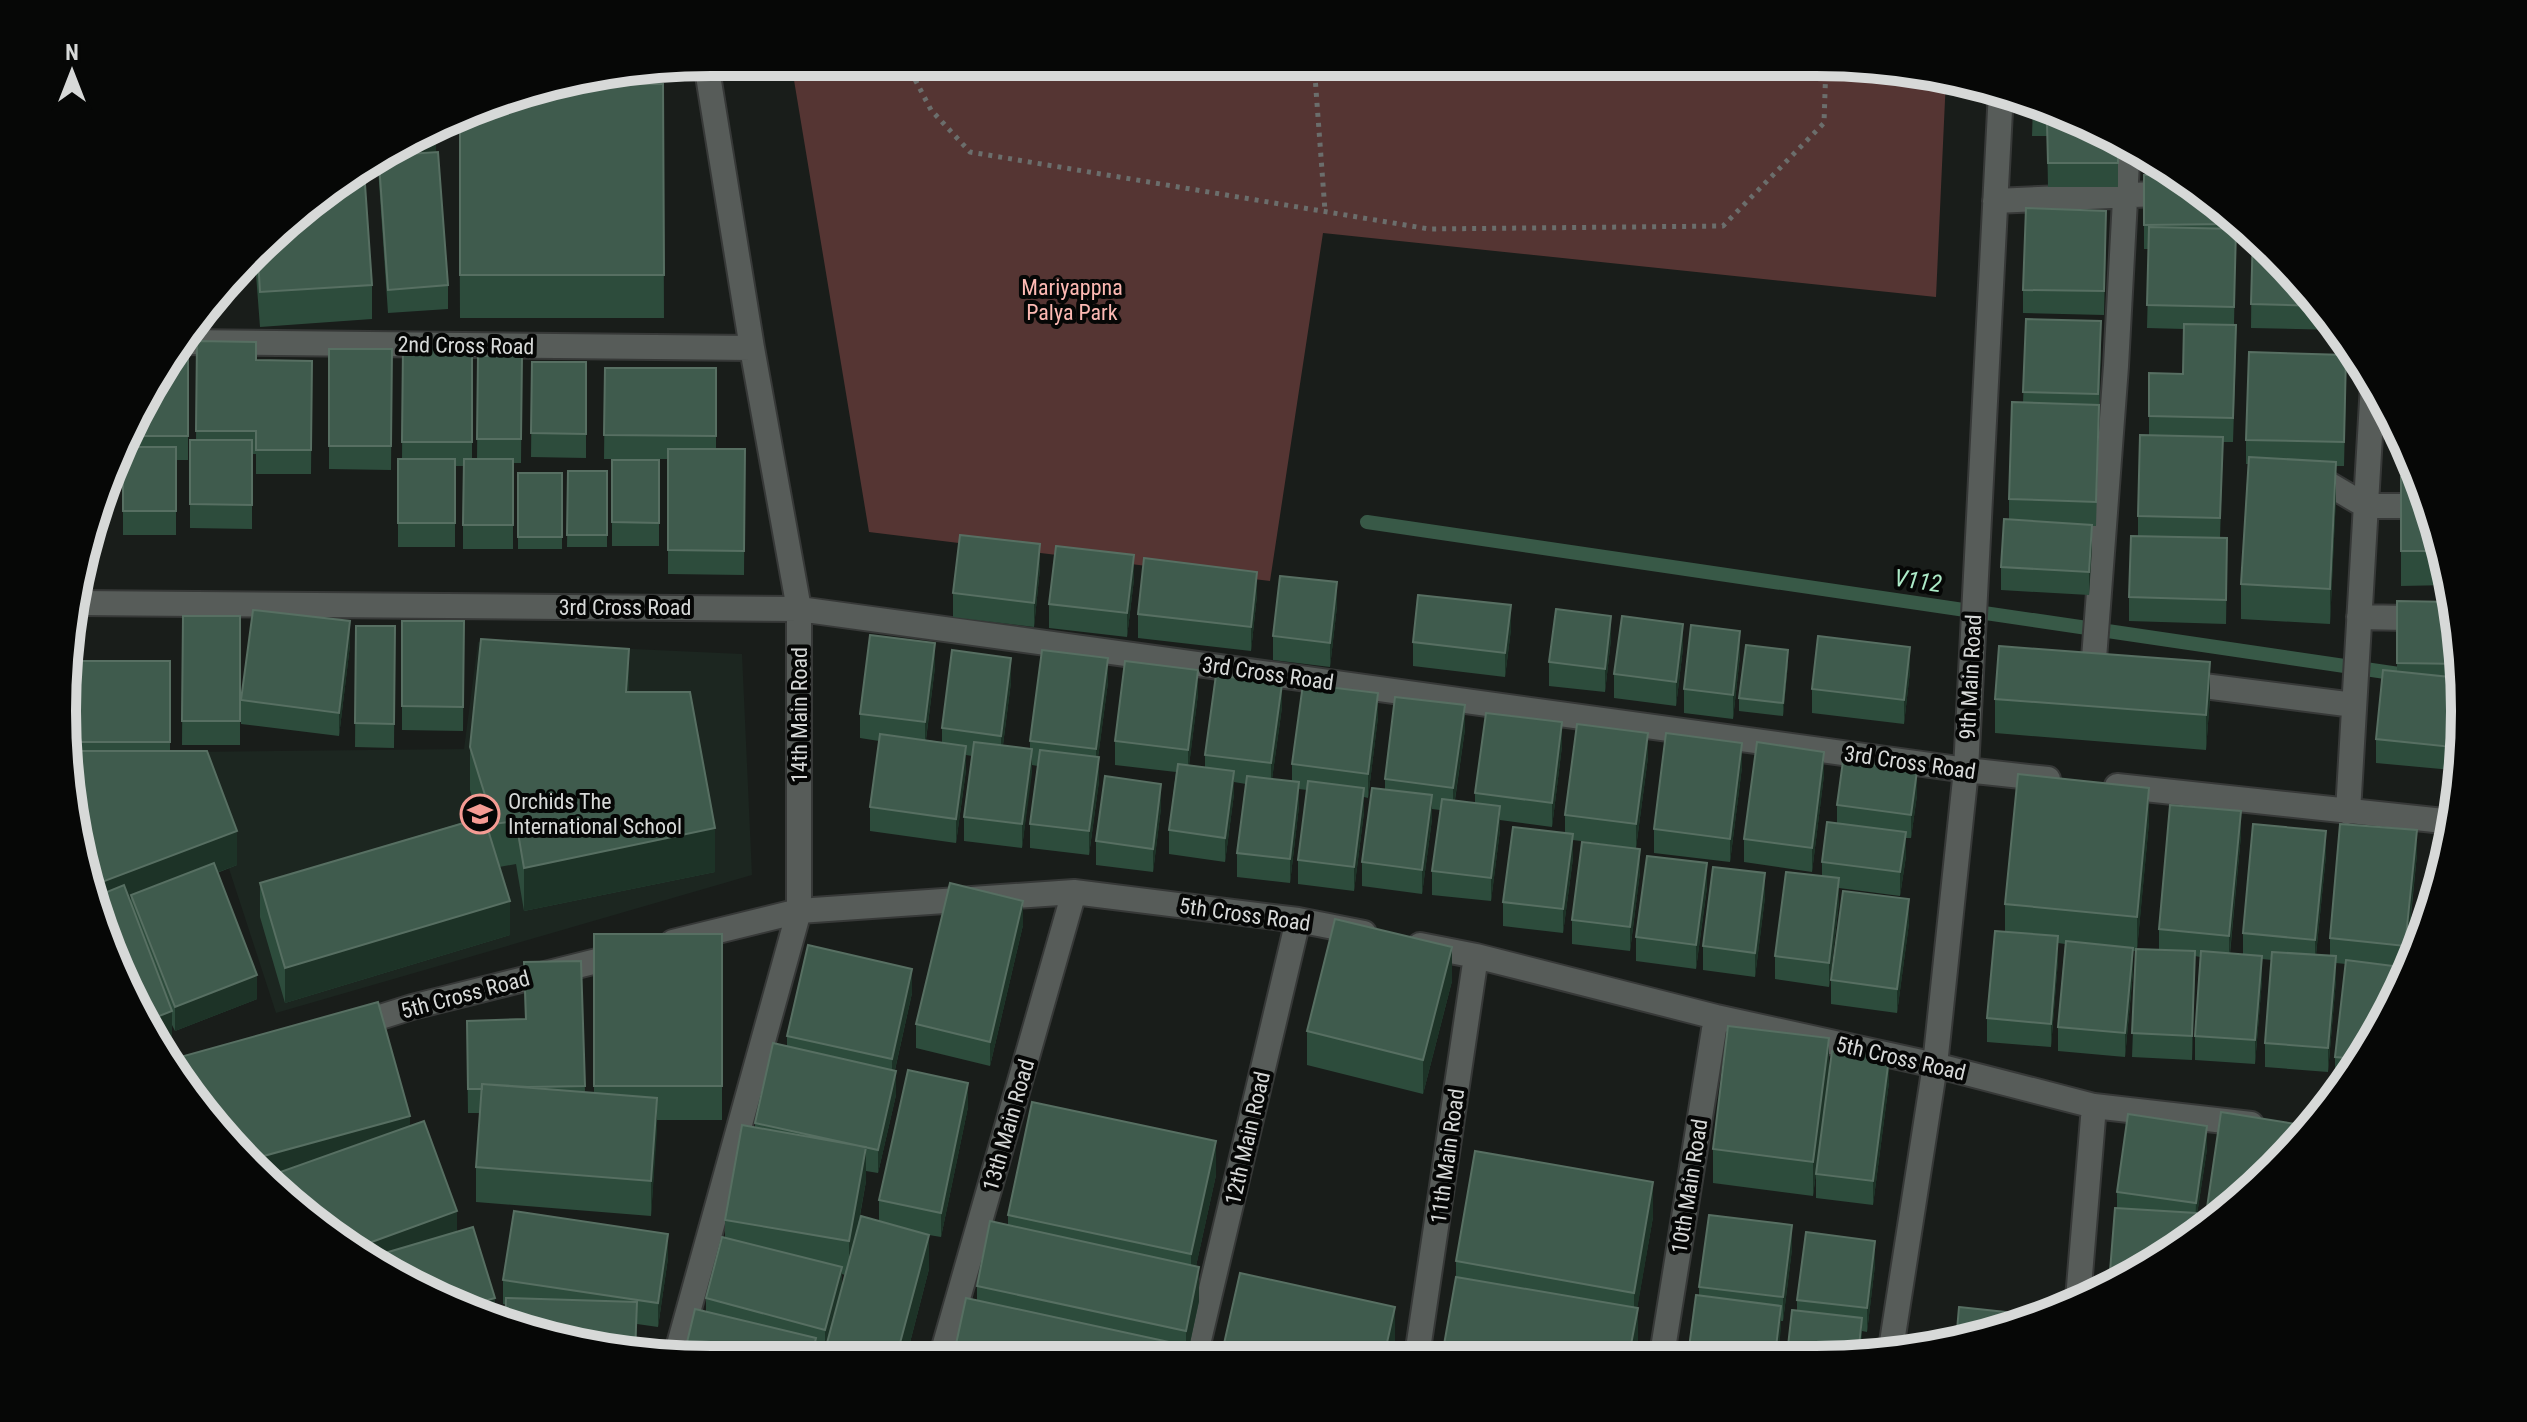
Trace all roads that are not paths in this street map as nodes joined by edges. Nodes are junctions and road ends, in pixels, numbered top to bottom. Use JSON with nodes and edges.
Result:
{"nodes":[{"id":1,"x":708,"y":76,"type":"edge"},
{"id":2,"x":2000,"y":104,"type":"edge"},
{"id":3,"x":2127,"y":157,"type":"edge"},
{"id":4,"x":2183,"y":193,"type":"edge"},
{"id":5,"x":2125,"y":195,"type":"junction"},
{"id":6,"x":1995,"y":201,"type":"junction"},
{"id":7,"x":194,"y":342,"type":"edge"},
{"id":8,"x":752,"y":348,"type":"junction"},
{"id":9,"x":2372,"y":404,"type":"edge"},
{"id":10,"x":2279,"y":481,"type":"edge"},
{"id":11,"x":2366,"y":506,"type":"junction"},
{"id":12,"x":2417,"y":506,"type":"edge"},
{"id":13,"x":85,"y":603,"type":"edge"},
{"id":14,"x":799,"y":609,"type":"junction"},
{"id":15,"x":2359,"y":617,"type":"junction"},
{"id":16,"x":2444,"y":619,"type":"edge"},
{"id":17,"x":1972,"y":646,"type":"junction"},
{"id":18,"x":2002,"y":661,"type":"edge"},
{"id":19,"x":2063,"y":668,"type":"edge"},
{"id":20,"x":2155,"y":680,"type":"edge"},
{"id":21,"x":2355,"y":698,"type":"junction"},
{"id":22,"x":1966,"y":770,"type":"junction"},
{"id":23,"x":2348,"y":812,"type":"junction"},
{"id":24,"x":2441,"y":821,"type":"edge"},
{"id":25,"x":1074,"y":892,"type":"junction"},
{"id":26,"x":799,"y":911,"type":"junction"},
{"id":27,"x":1298,"y":920,"type":"junction"},
{"id":28,"x":1476,"y":956,"type":"junction"},
{"id":29,"x":1716,"y":1017,"type":"junction"},
{"id":30,"x":337,"y":1031,"type":"edge"},
{"id":31,"x":1935,"y":1065,"type":"junction"},
{"id":32,"x":2094,"y":1106,"type":"junction"},
{"id":33,"x":2275,"y":1127,"type":"edge"},
{"id":34,"x":2079,"y":1289,"type":"edge"},
{"id":35,"x":1892,"y":1342,"type":"edge"},
{"id":36,"x":679,"y":1345,"type":"edge"},
{"id":37,"x":944,"y":1346,"type":"edge"},
{"id":38,"x":1198,"y":1346,"type":"edge"},
{"id":39,"x":1418,"y":1346,"type":"edge"},
{"id":40,"x":1663,"y":1346,"type":"edge"}],
"edges":[{"from":1,"to":8,"type":"street","name":"14th Main Road"},
{"from":2,"to":6,"type":"street","name":"9th Main Road"},
{"from":3,"to":5,"type":"street"},
{"from":4,"to":5,"type":"street"},
{"from":5,"to":6,"type":"street"},
{"from":5,"to":19,"type":"street"},
{"from":6,"to":17,"type":"street","name":"9th Main Road"},
{"from":7,"to":8,"type":"street","name":"2nd Cross Road"},
{"from":8,"to":14,"type":"street","name":"14th Main Road"},
{"from":9,"to":11,"type":"street"},
{"from":10,"to":11,"type":"street"},
{"from":11,"to":12,"type":"street"},
{"from":11,"to":15,"type":"street"},
{"from":13,"to":14,"type":"street","name":"3rd Cross Road"},
{"from":14,"to":22,"type":"street","name":"3rd Cross Road"},
{"from":14,"to":26,"type":"street","name":"14th Main Road"},
{"from":15,"to":16,"type":"street"},
{"from":15,"to":21,"type":"street"},
{"from":17,"to":18,"type":"street"},
{"from":17,"to":22,"type":"street","name":"9th Main Road"},
{"from":20,"to":21,"type":"street"},
{"from":21,"to":23,"type":"street"},
{"from":22,"to":23,"type":"street","name":"3rd Cross Road"},
{"from":22,"to":31,"type":"street","name":"9th Main Road"},
{"from":23,"to":24,"type":"street","name":"3rd Cross Road"},
{"from":25,"to":26,"type":"street","name":"5th Cross Road"},
{"from":25,"to":27,"type":"street","name":"5th Cross Road"},
{"from":25,"to":37,"type":"street","name":"13th Main Road"},
{"from":26,"to":30,"type":"street","name":"5th Cross Road"},
{"from":26,"to":36,"type":"street","name":"14th Main Road"},
{"from":27,"to":28,"type":"street","name":"5th Cross Road"},
{"from":27,"to":38,"type":"street","name":"12th Main Road"},
{"from":28,"to":29,"type":"street","name":"5th Cross Road"},
{"from":28,"to":39,"type":"street","name":"11th Main Road"},
{"from":29,"to":31,"type":"street","name":"5th Cross Road"},
{"from":29,"to":40,"type":"street","name":"10th Main Road"},
{"from":31,"to":32,"type":"street","name":"5th Cross Road"},
{"from":31,"to":35,"type":"street","name":"9th Main Road"},
{"from":32,"to":33,"type":"street","name":"5th Cross Road"},
{"from":32,"to":34,"type":"street"}]}
